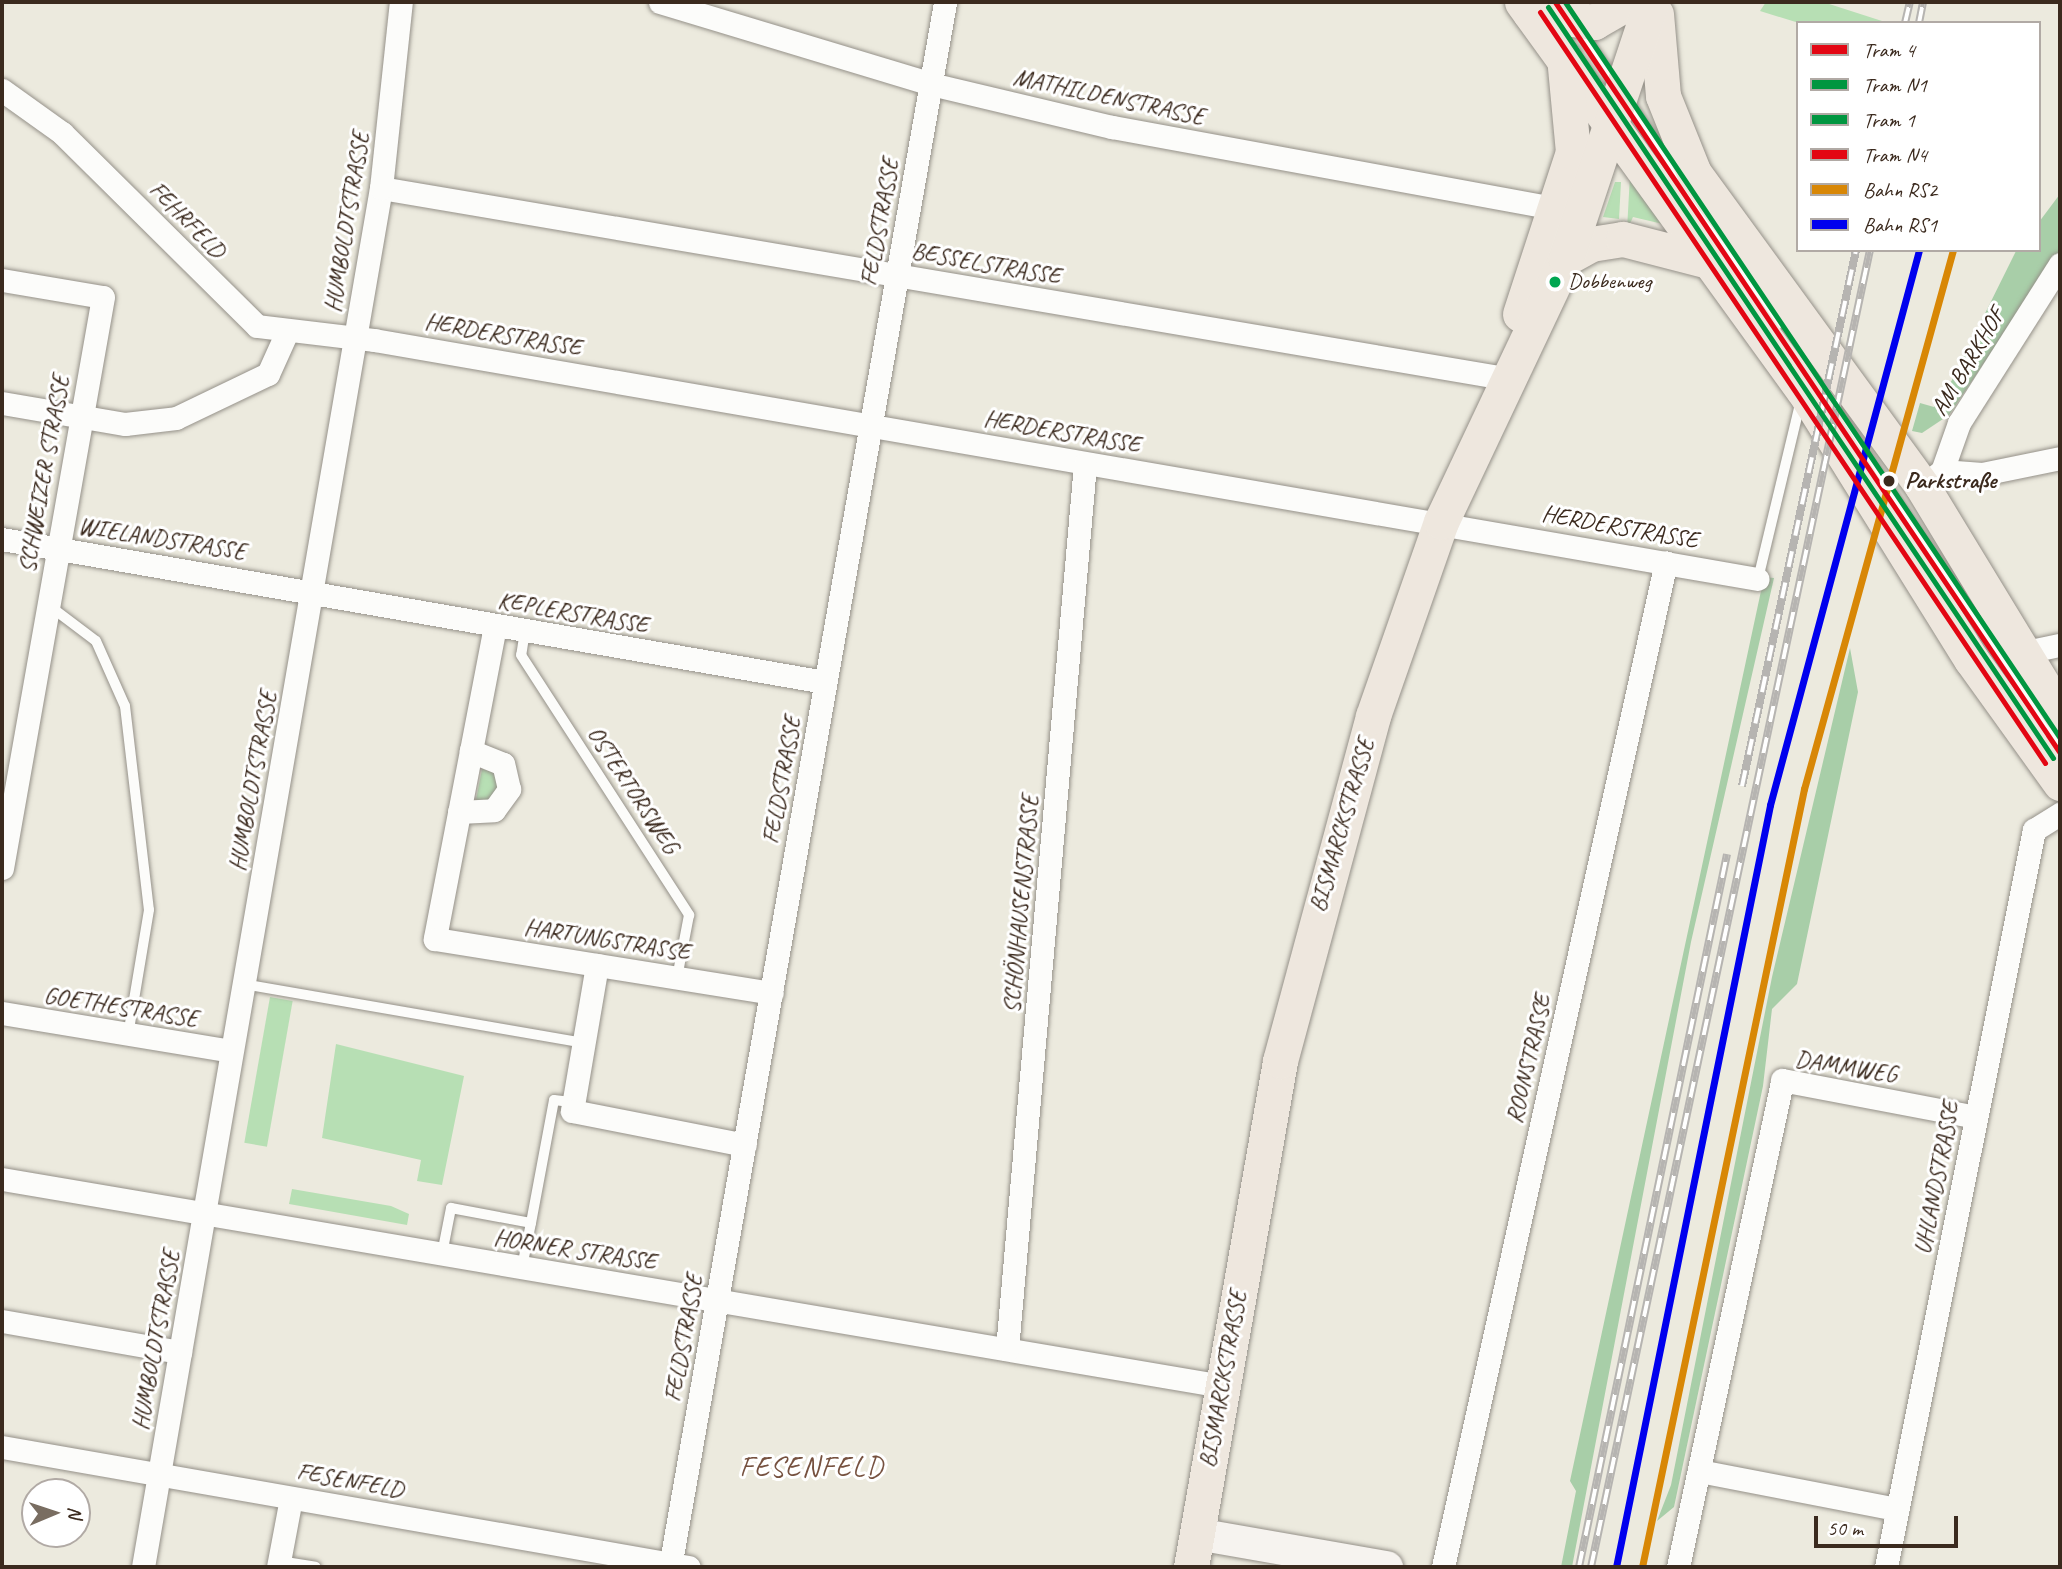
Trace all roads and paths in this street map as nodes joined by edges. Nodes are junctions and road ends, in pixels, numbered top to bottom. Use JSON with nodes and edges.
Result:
{"nodes":[{"id":1,"x":401,"y":2,"type":"edge"},
{"id":2,"x":660,"y":2,"type":"edge"},
{"id":3,"x":945,"y":2,"type":"edge"},
{"id":4,"x":1628,"y":2,"type":"edge"},
{"id":5,"x":1653,"y":2,"type":"edge"},
{"id":6,"x":1547,"y":9,"type":"edge"},
{"id":7,"x":1564,"y":56,"type":"junction"},
{"id":8,"x":931,"y":85,"type":"junction"},
{"id":9,"x":2,"y":90,"type":"edge"},
{"id":10,"x":1618,"y":106,"type":"junction"},
{"id":11,"x":381,"y":188,"type":"junction"},
{"id":12,"x":1555,"y":208,"type":"junction"},
{"id":13,"x":1566,"y":258,"type":"junction"},
{"id":14,"x":1712,"y":262,"type":"junction"},
{"id":15,"x":2060,"y":264,"type":"edge"},
{"id":16,"x":897,"y":275,"type":"junction"},
{"id":17,"x":2,"y":281,"type":"edge"},
{"id":18,"x":1782,"y":331,"type":"dead end"},
{"id":19,"x":287,"y":332,"type":"junction"},
{"id":20,"x":355,"y":339,"type":"junction"},
{"id":21,"x":1497,"y":387,"type":"junction"},
{"id":22,"x":1816,"y":395,"type":"junction"},
{"id":23,"x":2,"y":403,"type":"edge"},
{"id":24,"x":81,"y":417,"type":"junction"},
{"id":25,"x":871,"y":424,"type":"junction"},
{"id":26,"x":2060,"y":458,"type":"edge"},
{"id":27,"x":1085,"y":464,"type":"junction"},
{"id":28,"x":1932,"y":478,"type":"junction"},
{"id":29,"x":1441,"y":522,"type":"junction"},
{"id":30,"x":2,"y":539,"type":"edge"},
{"id":31,"x":57,"y":548,"type":"junction"},
{"id":32,"x":1666,"y":562,"type":"junction"},
{"id":33,"x":1758,"y":579,"type":"joint"},
{"id":34,"x":313,"y":593,"type":"junction"},
{"id":35,"x":47,"y":604,"type":"junction"},
{"id":36,"x":495,"y":626,"type":"junction"},
{"id":37,"x":525,"y":631,"type":"junction"},
{"id":38,"x":2060,"y":645,"type":"edge"},
{"id":39,"x":2021,"y":653,"type":"junction"},
{"id":40,"x":825,"y":682,"type":"junction"},
{"id":41,"x":2060,"y":713,"type":"edge"},
{"id":42,"x":2060,"y":745,"type":"edge"},
{"id":43,"x":471,"y":751,"type":"junction"},
{"id":44,"x":2060,"y":782,"type":"edge"},
{"id":45,"x":459,"y":811,"type":"junction"},
{"id":46,"x":2060,"y":814,"type":"edge"},
{"id":47,"x":2,"y":860,"type":"edge"},
{"id":48,"x":597,"y":965,"type":"junction"},
{"id":49,"x":677,"y":978,"type":"junction"},
{"id":50,"x":243,"y":984,"type":"junction"},
{"id":51,"x":772,"y":993,"type":"junction"},
{"id":52,"x":2,"y":1013,"type":"edge"},
{"id":53,"x":128,"y":1035,"type":"junction"},
{"id":54,"x":583,"y":1043,"type":"junction"},
{"id":55,"x":231,"y":1051,"type":"junction"},
{"id":56,"x":571,"y":1102,"type":"junction"},
{"id":57,"x":1976,"y":1117,"type":"junction"},
{"id":58,"x":745,"y":1145,"type":"junction"},
{"id":59,"x":2,"y":1179,"type":"edge"},
{"id":60,"x":204,"y":1213,"type":"junction"},
{"id":61,"x":531,"y":1223,"type":"junction"},
{"id":62,"x":442,"y":1254,"type":"junction"},
{"id":63,"x":522,"y":1267,"type":"junction"},
{"id":64,"x":718,"y":1300,"type":"junction"},
{"id":65,"x":2,"y":1321,"type":"edge"},
{"id":66,"x":1007,"y":1349,"type":"junction"},
{"id":67,"x":180,"y":1352,"type":"junction"},
{"id":68,"x":1222,"y":1386,"type":"junction"},
{"id":69,"x":2,"y":1447,"type":"edge"},
{"id":70,"x":1699,"y":1471,"type":"junction"},
{"id":71,"x":159,"y":1474,"type":"junction"},
{"id":72,"x":291,"y":1498,"type":"junction"},
{"id":73,"x":1897,"y":1509,"type":"junction"},
{"id":74,"x":1194,"y":1551,"type":"edge"},
{"id":75,"x":279,"y":1564,"type":"edge"},
{"id":76,"x":676,"y":1566,"type":"edge"},
{"id":77,"x":143,"y":1567,"type":"edge"},
{"id":78,"x":316,"y":1567,"type":"edge"},
{"id":79,"x":1387,"y":1567,"type":"edge"},
{"id":80,"x":1443,"y":1567,"type":"edge"},
{"id":81,"x":1678,"y":1567,"type":"edge"},
{"id":82,"x":1886,"y":1567,"type":"edge"}],
"edges":[{"from":1,"to":11,"type":"street","name":"HUMBOLDTSTRASSE"},
{"from":2,"to":8,"type":"street","name":"MATHILDENSTRASSE"},
{"from":3,"to":8,"type":"street","name":"FELDSTRASSE"},
{"from":4,"to":6,"type":"main road"},
{"from":5,"to":10,"type":"main road","name":"BISMARCKSTRASSE"},
{"from":5,"to":28,"type":"main road"},
{"from":6,"to":7,"type":"main road"},
{"from":6,"to":10,"type":"lane"},
{"from":7,"to":10,"type":"main road"},
{"from":7,"to":12,"type":"main road"},
{"from":8,"to":12,"type":"street","name":"MATHILDENSTRASSE"},
{"from":8,"to":16,"type":"street","name":"FELDSTRASSE"},
{"from":9,"to":19,"type":"street","name":"FEHRFELD"},
{"from":10,"to":13,"type":"main road","name":"BISMARCKSTRASSE"},
{"from":10,"to":14,"type":"main road"},
{"from":10,"to":18,"type":"lane"},
{"from":11,"to":16,"type":"street","name":"BESSELSTRASSE"},
{"from":11,"to":20,"type":"street","name":"HUMBOLDTSTRASSE"},
{"from":12,"to":21,"type":"main road"},
{"from":13,"to":14,"type":"main road"},
{"from":13,"to":21,"type":"main road","name":"BISMARCKSTRASSE"},
{"from":14,"to":22,"type":"main road"},
{"from":15,"to":28,"type":"street","name":"AM BARKHOF"},
{"from":16,"to":21,"type":"street","name":"BESSELSTRASSE"},
{"from":16,"to":25,"type":"street","name":"FELDSTRASSE"},
{"from":17,"to":24,"type":"street","name":"SCHWEIZER STRASSE"},
{"from":19,"to":20,"type":"street","name":"FEHRFELD"},
{"from":19,"to":24,"type":"street"},
{"from":20,"to":25,"type":"street","name":"HERDERSTRASSE"},
{"from":20,"to":34,"type":"street","name":"HUMBOLDTSTRASSE"},
{"from":21,"to":29,"type":"main road","name":"BISMARCKSTRASSE"},
{"from":22,"to":33,"type":"lane"},
{"from":22,"to":42,"type":"lane"},
{"from":22,"to":44,"type":"main road"},
{"from":23,"to":24,"type":"street"},
{"from":24,"to":31,"type":"street","name":"SCHWEIZER STRASSE"},
{"from":25,"to":27,"type":"street","name":"HERDERSTRASSE"},
{"from":25,"to":40,"type":"street","name":"FELDSTRASSE"},
{"from":26,"to":28,"type":"street"},
{"from":27,"to":29,"type":"street","name":"HERDERSTRASSE"},
{"from":27,"to":66,"type":"street","name":"SCHÖNHAUSENSTRASSE"},
{"from":28,"to":39,"type":"main road"},
{"from":29,"to":32,"type":"street","name":"HERDERSTRASSE"},
{"from":29,"to":68,"type":"main road","name":"BISMARCKSTRASSE"},
{"from":30,"to":31,"type":"street","name":"WIELANDSTRASSE"},
{"from":31,"to":34,"type":"street","name":"WIELANDSTRASSE"},
{"from":31,"to":35,"type":"street","name":"SCHWEIZER STRASSE"},
{"from":32,"to":33,"type":"street","name":"HERDERSTRASSE"},
{"from":32,"to":80,"type":"street","name":"ROONSTRASSE"},
{"from":34,"to":36,"type":"street","name":"KEPLERSTRASSE"},
{"from":34,"to":50,"type":"street","name":"HUMBOLDTSTRASSE"},
{"from":35,"to":47,"type":"street","name":"SCHWEIZER STRASSE"},
{"from":35,"to":53,"type":"lane"},
{"from":36,"to":37,"type":"street","name":"KEPLERSTRASSE"},
{"from":36,"to":43,"type":"street"},
{"from":37,"to":40,"type":"street","name":"KEPLERSTRASSE"},
{"from":37,"to":49,"type":"lane","name":"OSTERTORSWEG"},
{"from":38,"to":39,"type":"street"},
{"from":39,"to":41,"type":"main road"},
{"from":40,"to":51,"type":"street","name":"FELDSTRASSE"},
{"from":43,"to":45,"type":"street"},
{"from":43,"to":45,"type":"street"},
{"from":45,"to":48,"type":"street","name":"HARTUNGSTRASSE"},
{"from":46,"to":57,"type":"street","name":"UHLANDSTRASSE"},
{"from":48,"to":49,"type":"street","name":"HARTUNGSTRASSE"},
{"from":48,"to":54,"type":"street"},
{"from":49,"to":51,"type":"street","name":"HARTUNGSTRASSE"},
{"from":50,"to":54,"type":"lane"},
{"from":50,"to":55,"type":"street","name":"HUMBOLDTSTRASSE"},
{"from":51,"to":58,"type":"street","name":"FELDSTRASSE"},
{"from":52,"to":53,"type":"street","name":"GOETHESTRASSE"},
{"from":53,"to":55,"type":"street","name":"GOETHESTRASSE"},
{"from":54,"to":56,"type":"street"},
{"from":55,"to":60,"type":"street","name":"HUMBOLDTSTRASSE"},
{"from":56,"to":58,"type":"street"},
{"from":56,"to":61,"type":"lane"},
{"from":57,"to":70,"type":"street","name":"DAMMWEG"},
{"from":57,"to":73,"type":"street","name":"UHLANDSTRASSE"},
{"from":58,"to":64,"type":"street","name":"FELDSTRASSE"},
{"from":59,"to":60,"type":"street","name":"HORNER STRASSE"},
{"from":60,"to":62,"type":"street","name":"HORNER STRASSE"},
{"from":60,"to":67,"type":"street","name":"HUMBOLDTSTRASSE"},
{"from":61,"to":62,"type":"lane"},
{"from":61,"to":63,"type":"lane"},
{"from":62,"to":63,"type":"street","name":"HORNER STRASSE"},
{"from":63,"to":64,"type":"street","name":"HORNER STRASSE"},
{"from":64,"to":66,"type":"street","name":"HORNER STRASSE"},
{"from":64,"to":76,"type":"street","name":"FELDSTRASSE"},
{"from":65,"to":67,"type":"street"},
{"from":66,"to":68,"type":"street","name":"HORNER STRASSE"},
{"from":67,"to":71,"type":"street","name":"HUMBOLDTSTRASSE"},
{"from":68,"to":74,"type":"main road","name":"BISMARCKSTRASSE"},
{"from":69,"to":71,"type":"street","name":"FESENFELD"},
{"from":70,"to":73,"type":"street"},
{"from":70,"to":81,"type":"street","name":"DAMMWEG"},
{"from":71,"to":72,"type":"street","name":"FESENFELD"},
{"from":71,"to":77,"type":"street","name":"HUMBOLDTSTRASSE"},
{"from":72,"to":75,"type":"street"},
{"from":72,"to":76,"type":"street","name":"FESENFELD"},
{"from":73,"to":82,"type":"street","name":"UHLANDSTRASSE"},
{"from":74,"to":79,"type":"main road"},
{"from":75,"to":78,"type":"lane"}]}
